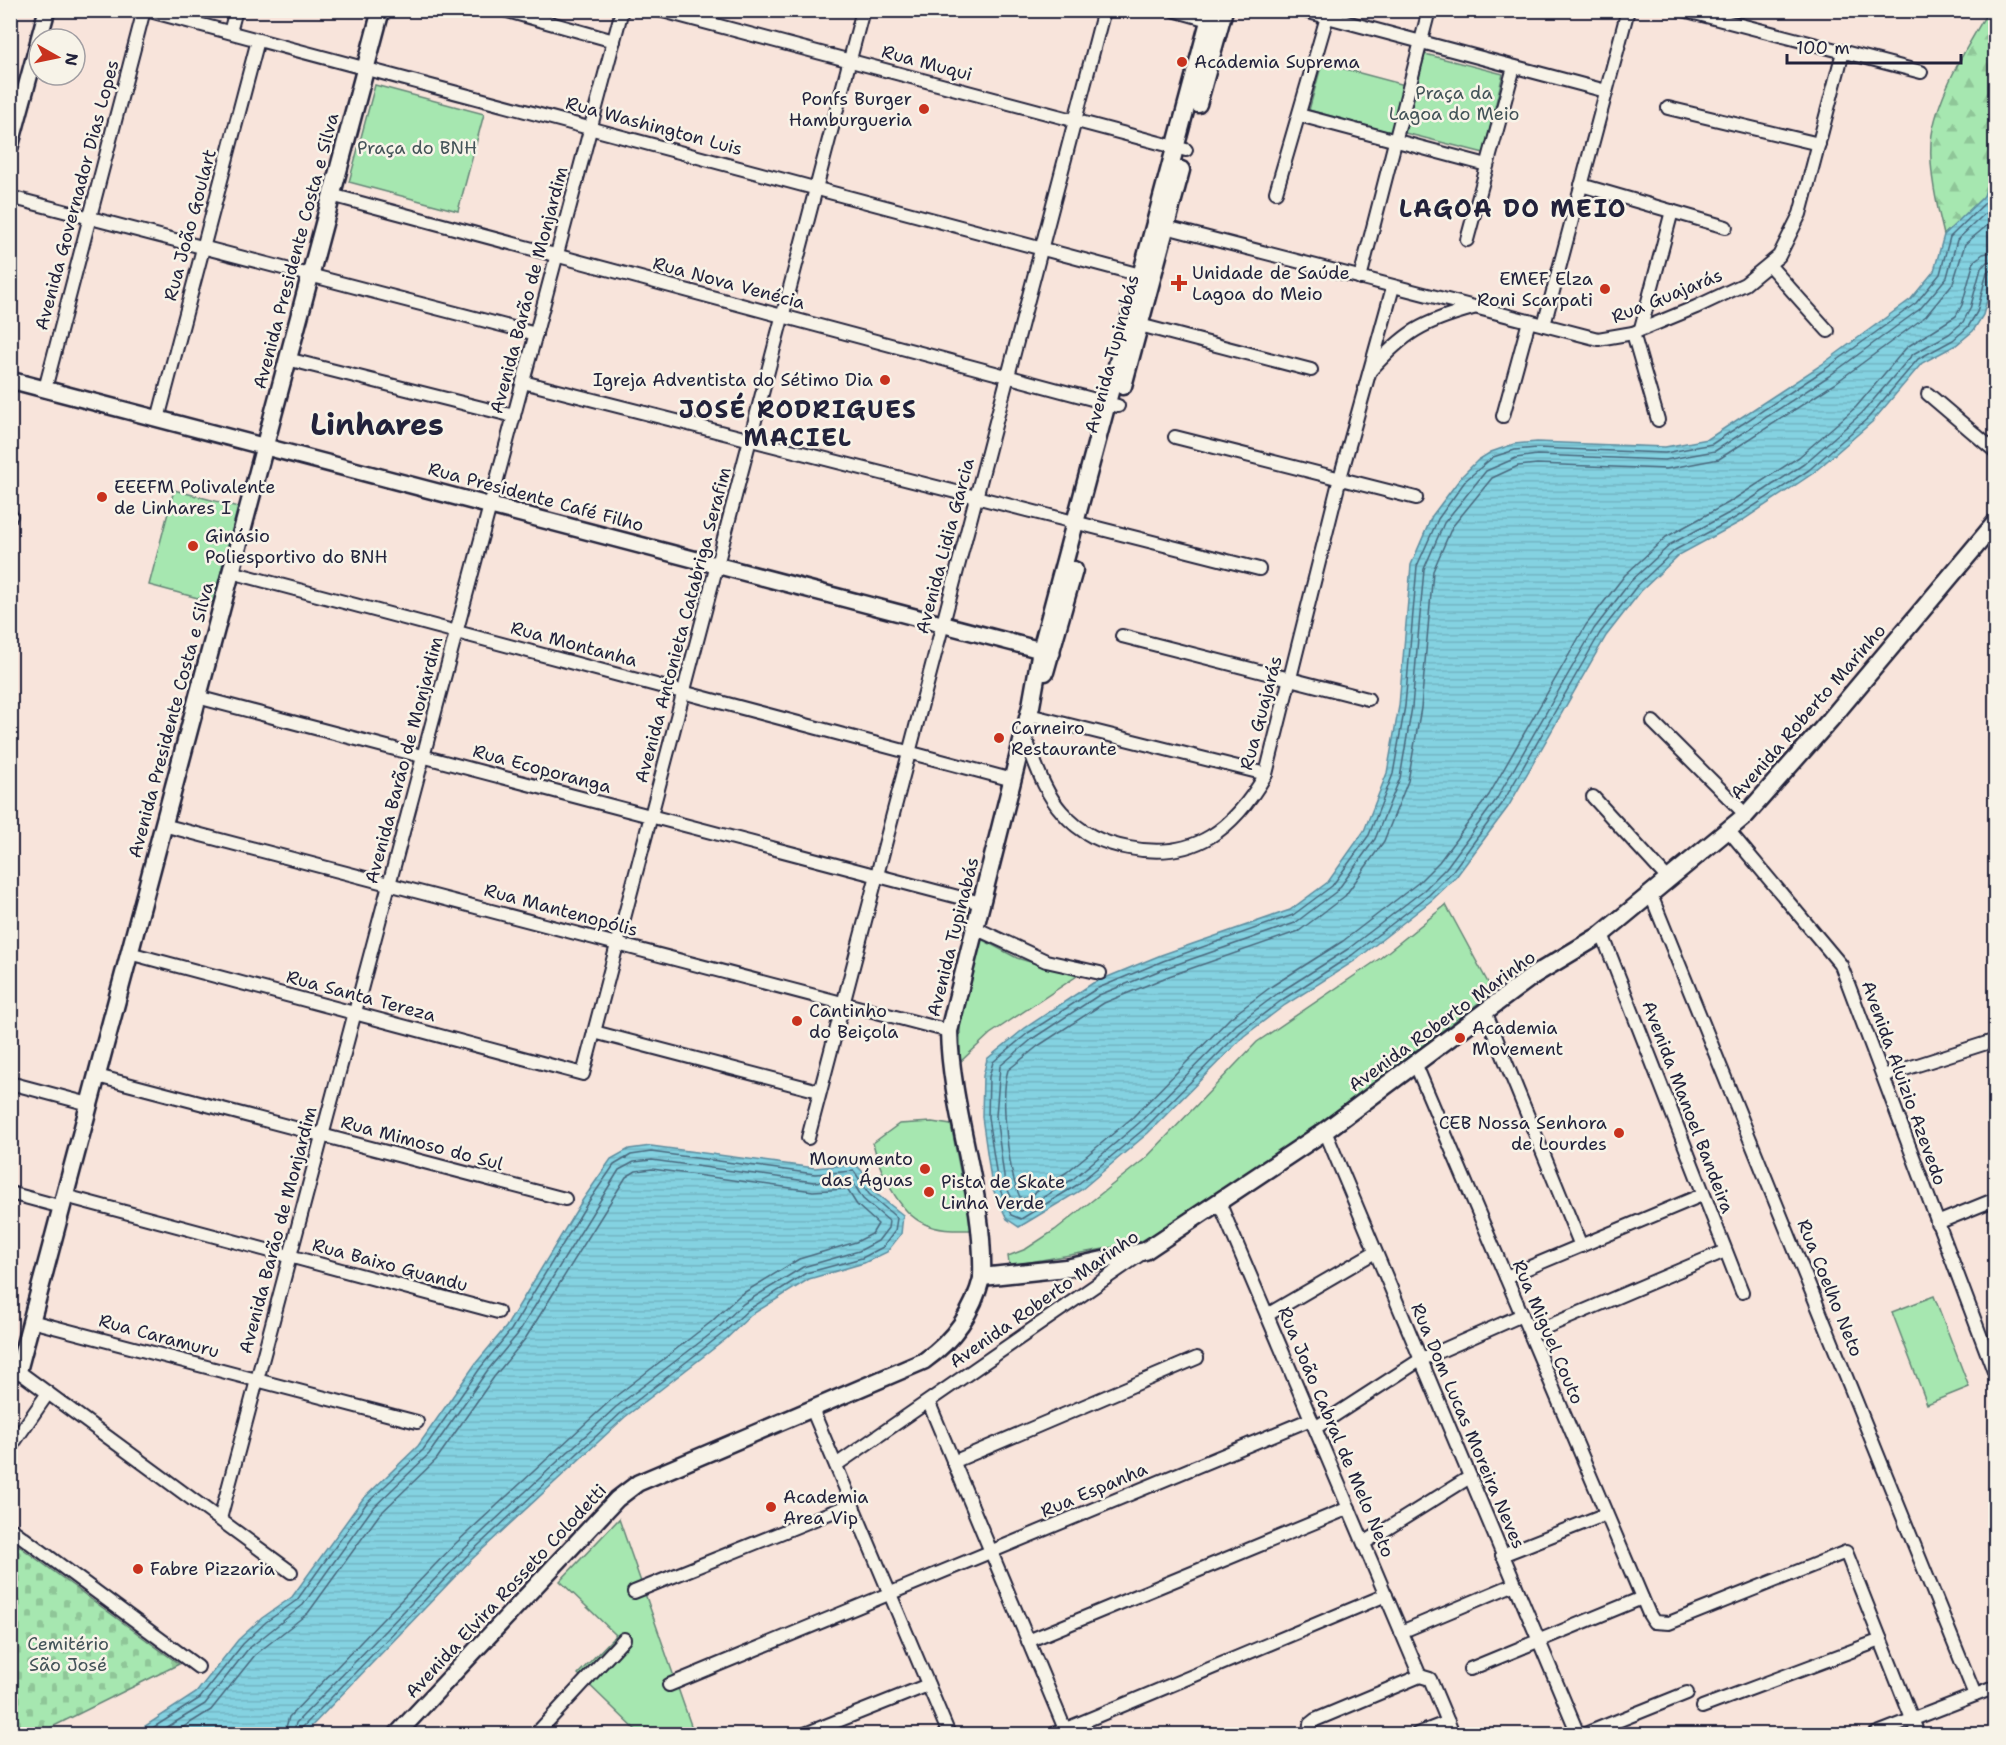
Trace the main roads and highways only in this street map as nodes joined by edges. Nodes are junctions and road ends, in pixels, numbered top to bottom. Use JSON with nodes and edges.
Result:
{"nodes":[{"id":1,"x":381,"y":10,"type":"edge"},
{"id":2,"x":1216,"y":16,"type":"edge"},
{"id":3,"x":1995,"y":522,"type":"edge"},
{"id":4,"x":1145,"y":1251,"type":"joint"},
{"id":5,"x":14,"y":1368,"type":"edge"}],
"edges":[{"from":1,"to":5,"type":"main road","name":"Avenida Presidente Costa e Silva"},
{"from":2,"to":4,"type":"main road","name":"Avenida Tupinabás"},
{"from":3,"to":4,"type":"main road","name":"Avenida Roberto Marinho"}]}
